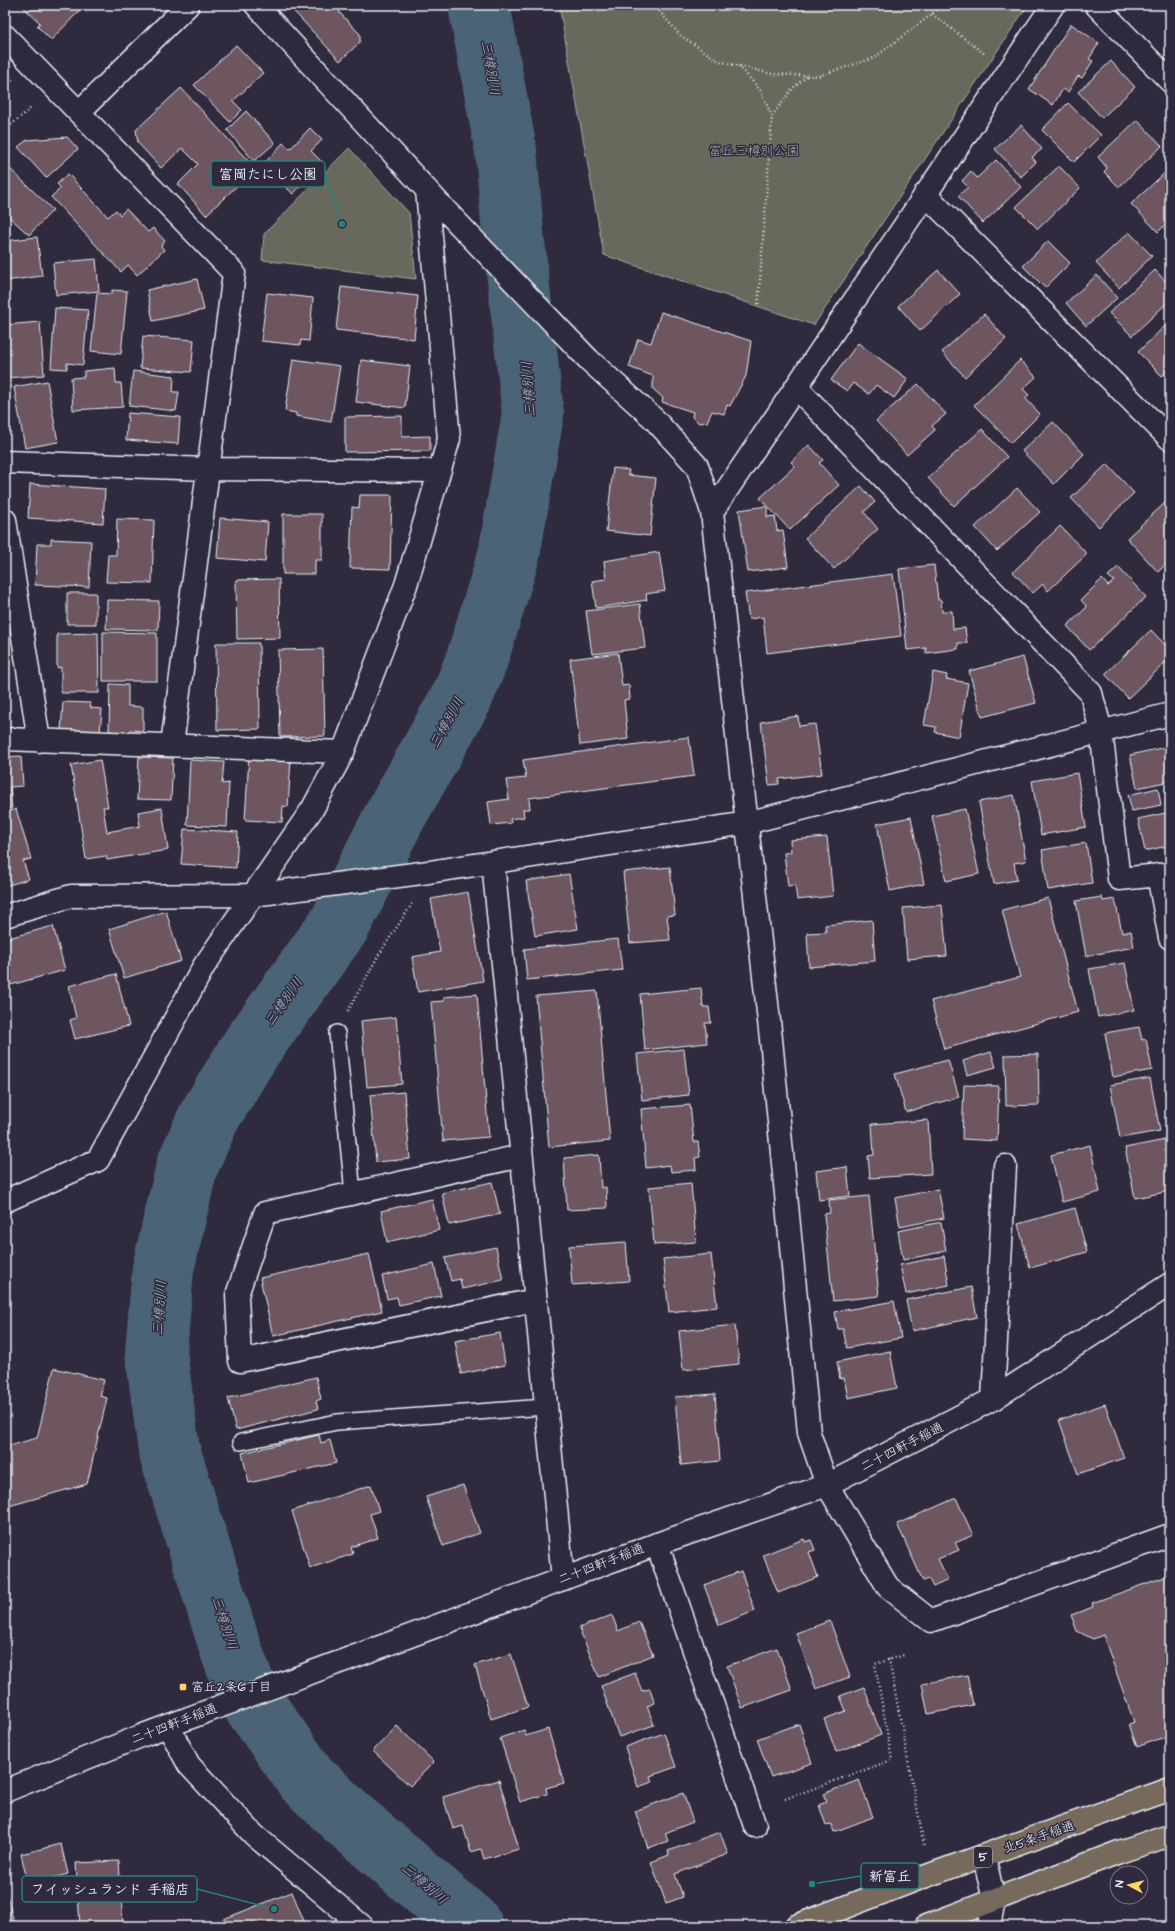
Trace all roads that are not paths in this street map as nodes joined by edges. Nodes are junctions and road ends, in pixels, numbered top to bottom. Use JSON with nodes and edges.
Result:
{"nodes":[{"id":1,"x":188,"y":5,"type":"edge"},
{"id":2,"x":256,"y":5,"type":"edge"},
{"id":3,"x":1053,"y":5,"type":"edge"},
{"id":4,"x":1096,"y":5,"type":"edge"},
{"id":5,"x":5,"y":36,"type":"edge"},
{"id":6,"x":1170,"y":81,"type":"edge"},
{"id":7,"x":79,"y":112,"type":"junction"},
{"id":8,"x":427,"y":190,"type":"junction"},
{"id":9,"x":925,"y":194,"type":"junction"},
{"id":10,"x":796,"y":387,"type":"junction"},
{"id":11,"x":1170,"y":440,"type":"edge"},
{"id":12,"x":5,"y":462,"type":"edge"},
{"id":13,"x":208,"y":469,"type":"junction"},
{"id":14,"x":439,"y":471,"type":"junction"},
{"id":15,"x":712,"y":512,"type":"junction"},
{"id":16,"x":5,"y":520,"type":"edge"},
{"id":17,"x":1170,"y":714,"type":"edge"},
{"id":18,"x":1101,"y":731,"type":"junction"},
{"id":19,"x":5,"y":739,"type":"edge"},
{"id":20,"x":39,"y":741,"type":"junction"},
{"id":21,"x":172,"y":745,"type":"junction"},
{"id":22,"x":342,"y":752,"type":"junction"},
{"id":23,"x":747,"y":823,"type":"junction"},
{"id":24,"x":493,"y":862,"type":"junction"},
{"id":25,"x":1164,"y":875,"type":"edge"},
{"id":26,"x":253,"y":895,"type":"junction"},
{"id":27,"x":5,"y":916,"type":"edge"},
{"id":28,"x":1170,"y":938,"type":"edge"},
{"id":29,"x":337,"y":1033,"type":"road end"},
{"id":30,"x":521,"y":1156,"type":"junction"},
{"id":31,"x":1005,"y":1166,"type":"dead end"},
{"id":32,"x":353,"y":1194,"type":"junction"},
{"id":33,"x":5,"y":1201,"type":"edge"},
{"id":34,"x":1170,"y":1284,"type":"edge"},
{"id":35,"x":535,"y":1300,"type":"junction"},
{"id":36,"x":993,"y":1399,"type":"junction"},
{"id":37,"x":546,"y":1407,"type":"junction"},
{"id":38,"x":241,"y":1442,"type":"dead end"},
{"id":39,"x":827,"y":1486,"type":"junction"},
{"id":40,"x":1170,"y":1535,"type":"edge"},
{"id":41,"x":657,"y":1544,"type":"junction"},
{"id":42,"x":562,"y":1579,"type":"junction"},
{"id":43,"x":168,"y":1726,"type":"junction"},
{"id":44,"x":1170,"y":1790,"type":"edge"},
{"id":45,"x":5,"y":1791,"type":"edge"},
{"id":46,"x":755,"y":1826,"type":"dead end"},
{"id":47,"x":1170,"y":1835,"type":"edge"},
{"id":48,"x":984,"y":1856,"type":"junction"},
{"id":49,"x":994,"y":1900,"type":"junction"},
{"id":50,"x":362,"y":1926,"type":"edge"},
{"id":51,"x":796,"y":1926,"type":"edge"},
{"id":52,"x":926,"y":1926,"type":"edge"},
{"id":53,"x":989,"y":1926,"type":"edge"}],
"edges":[{"from":1,"to":7,"type":"street"},
{"from":2,"to":8,"type":"street"},
{"from":3,"to":9,"type":"street"},
{"from":4,"to":6,"type":"street"},
{"from":5,"to":7,"type":"street"},
{"from":7,"to":13,"type":"street"},
{"from":8,"to":14,"type":"street"},
{"from":8,"to":15,"type":"street"},
{"from":9,"to":10,"type":"street"},
{"from":9,"to":11,"type":"street"},
{"from":10,"to":15,"type":"street"},
{"from":10,"to":18,"type":"street"},
{"from":12,"to":13,"type":"street"},
{"from":13,"to":14,"type":"street"},
{"from":13,"to":21,"type":"street"},
{"from":14,"to":22,"type":"street"},
{"from":15,"to":23,"type":"street"},
{"from":16,"to":20,"type":"street"},
{"from":17,"to":18,"type":"street"},
{"from":18,"to":23,"type":"street"},
{"from":18,"to":25,"type":"street"},
{"from":19,"to":20,"type":"street"},
{"from":20,"to":21,"type":"street"},
{"from":21,"to":22,"type":"street"},
{"from":22,"to":26,"type":"street"},
{"from":23,"to":24,"type":"street"},
{"from":23,"to":39,"type":"street"},
{"from":24,"to":26,"type":"street"},
{"from":24,"to":30,"type":"street"},
{"from":25,"to":28,"type":"street"},
{"from":26,"to":27,"type":"street"},
{"from":26,"to":33,"type":"street"},
{"from":29,"to":32,"type":"lane"},
{"from":30,"to":32,"type":"street"},
{"from":30,"to":35,"type":"street"},
{"from":31,"to":36,"type":"street"},
{"from":32,"to":35,"type":"street"},
{"from":34,"to":36,"type":"street","name":"二十四軒手稲通"},
{"from":35,"to":37,"type":"street"},
{"from":36,"to":39,"type":"street","name":"二十四軒手稲通"},
{"from":37,"to":38,"type":"lane"},
{"from":37,"to":42,"type":"street"},
{"from":39,"to":40,"type":"street"},
{"from":39,"to":41,"type":"street","name":"二十四軒手稲通"},
{"from":41,"to":42,"type":"street","name":"二十四軒手稲通"},
{"from":41,"to":46,"type":"street"},
{"from":42,"to":43,"type":"street","name":"二十四軒手稲通"},
{"from":43,"to":45,"type":"street","name":"二十四軒手稲通"},
{"from":43,"to":50,"type":"street"},
{"from":44,"to":48,"type":"highway","name":"北5条手稲通","number":"5"},
{"from":47,"to":49,"type":"highway"},
{"from":48,"to":49,"type":"street"},
{"from":48,"to":51,"type":"highway","name":"北5条手稲通","number":"5"},
{"from":49,"to":52,"type":"highway"},
{"from":49,"to":53,"type":"street"}]}
